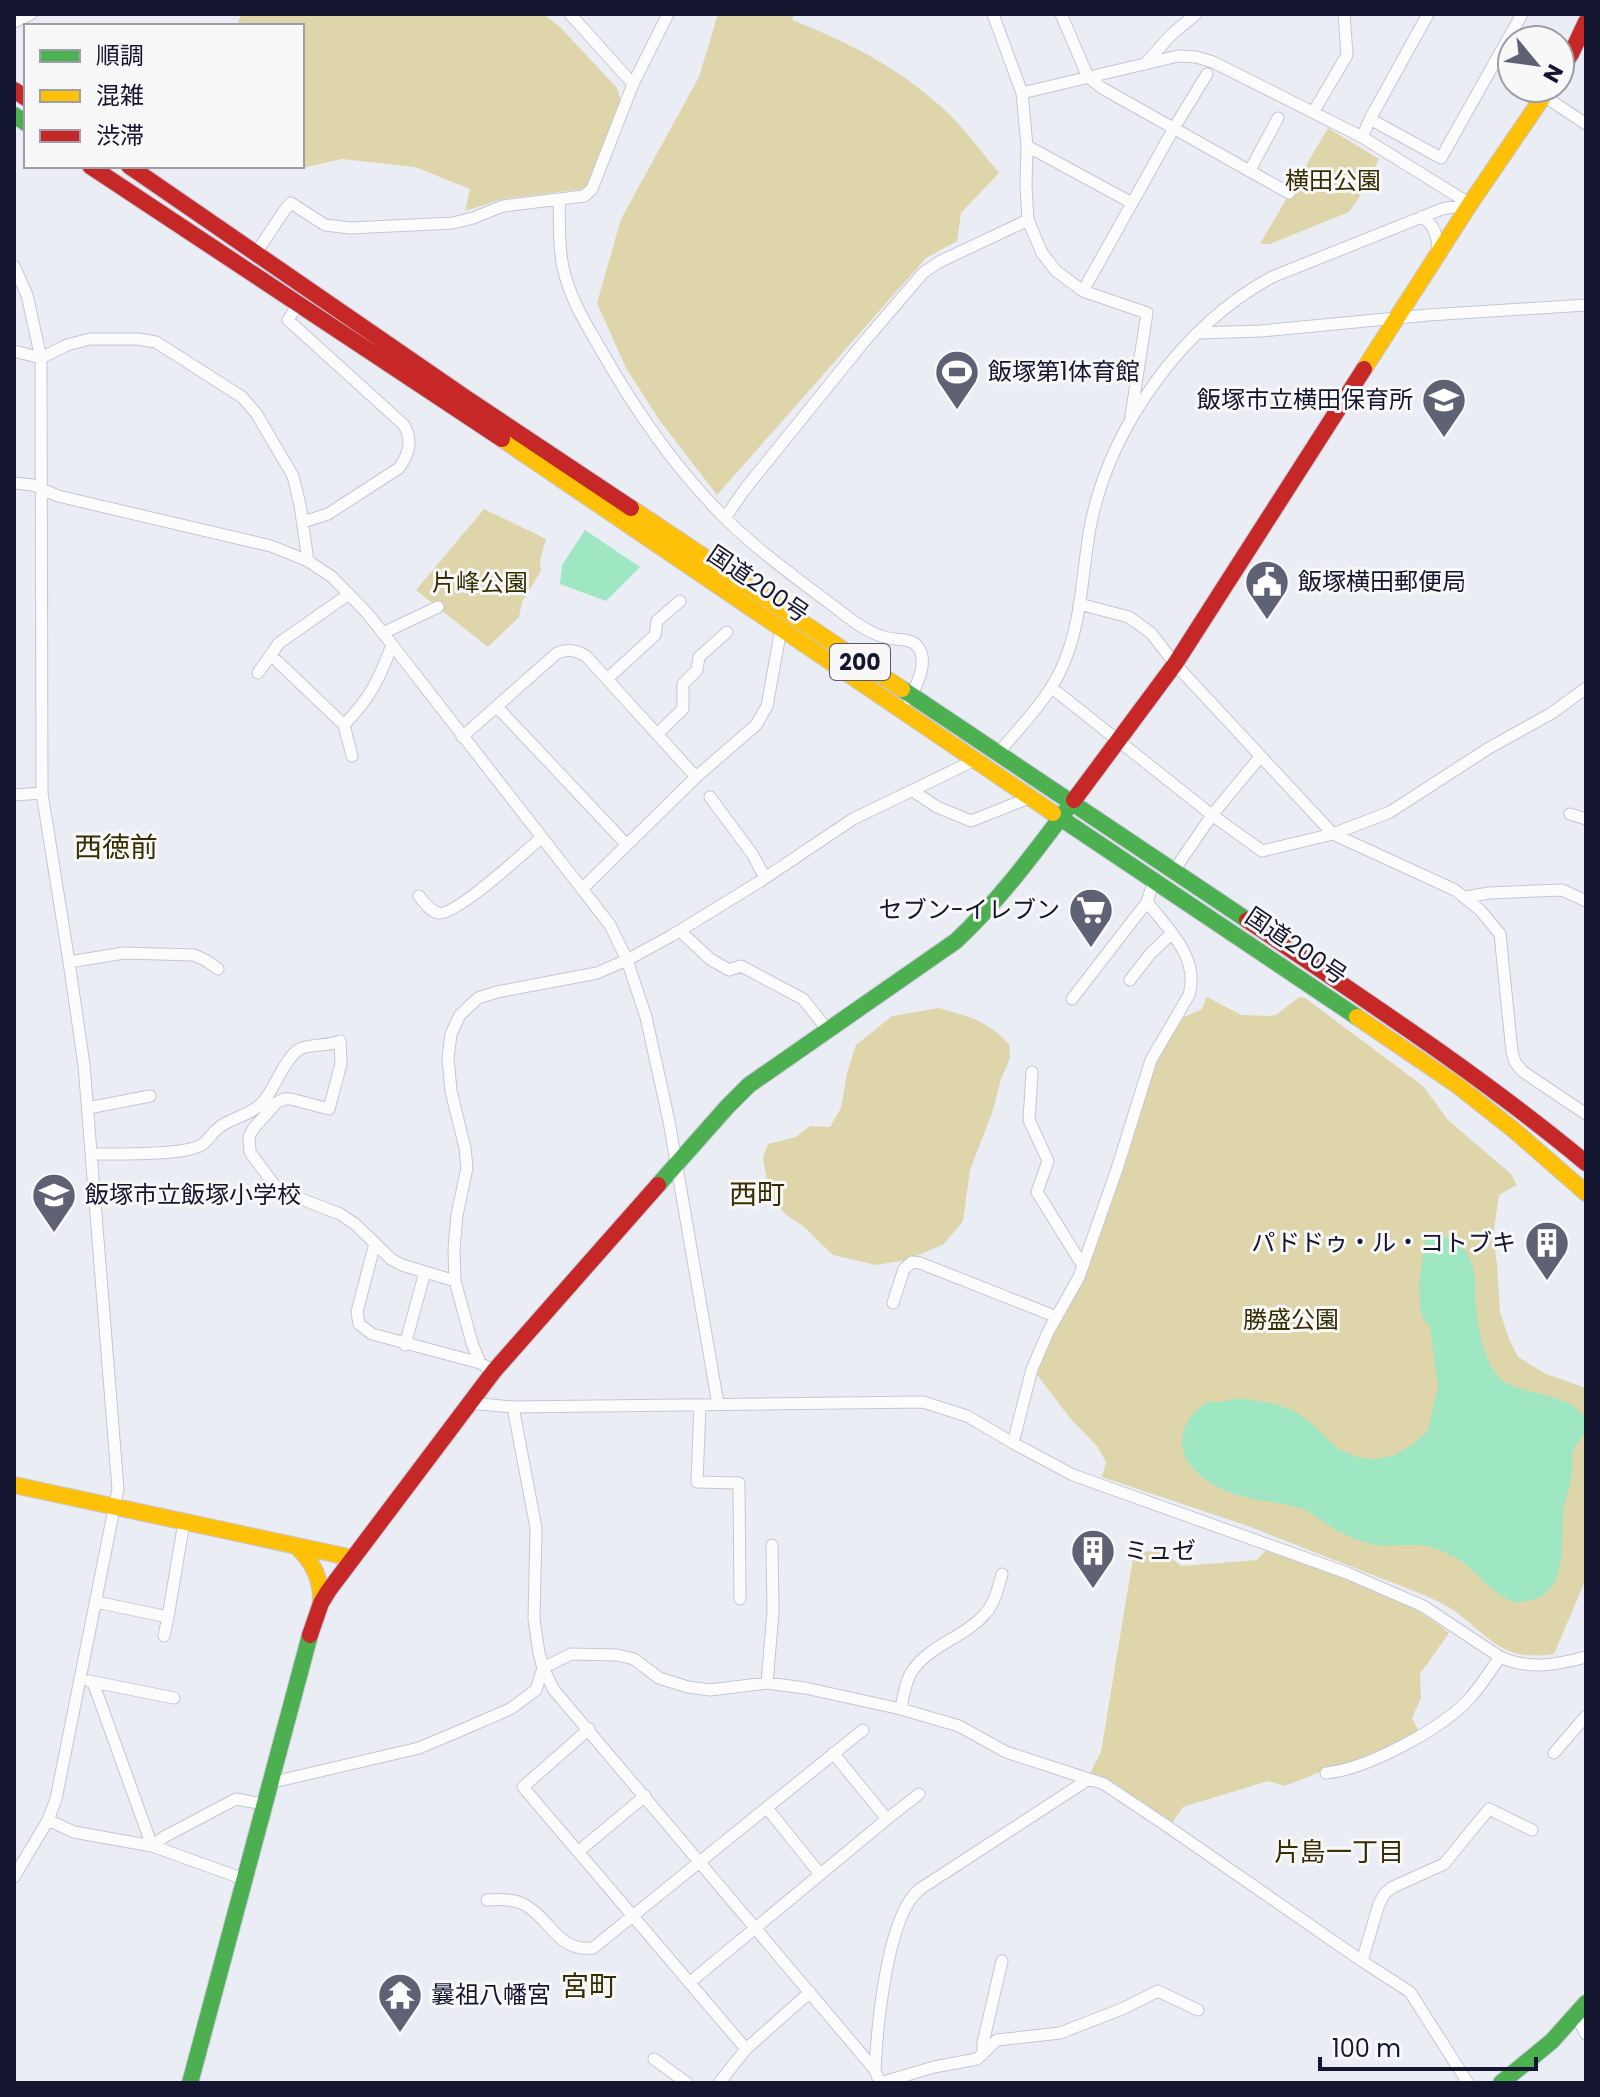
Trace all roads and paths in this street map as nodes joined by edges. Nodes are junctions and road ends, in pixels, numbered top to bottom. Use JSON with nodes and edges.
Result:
{"nodes":[{"id":1,"x":31,"y":14,"type":"edge"},
{"id":2,"x":570,"y":14,"type":"edge"},
{"id":3,"x":668,"y":14,"type":"edge"},
{"id":4,"x":993,"y":14,"type":"edge"},
{"id":5,"x":1061,"y":14,"type":"edge"},
{"id":6,"x":1196,"y":14,"type":"edge"},
{"id":7,"x":1344,"y":14,"type":"edge"},
{"id":8,"x":1428,"y":14,"type":"edge"},
{"id":9,"x":1522,"y":14,"type":"edge"},
{"id":10,"x":14,"y":22,"type":"edge"},
{"id":11,"x":1586,"y":22,"type":"edge"},
{"id":12,"x":1576,"y":43,"type":"edge"},
{"id":13,"x":1144,"y":64,"type":"junction"},
{"id":14,"x":1207,"y":74,"type":"dead end"},
{"id":15,"x":1088,"y":77,"type":"junction"},
{"id":16,"x":633,"y":84,"type":"junction"},
{"id":17,"x":1022,"y":93,"type":"junction"},
{"id":18,"x":1538,"y":104,"type":"edge"},
{"id":19,"x":1561,"y":104,"type":"edge"},
{"id":20,"x":1314,"y":111,"type":"junction"},
{"id":21,"x":1278,"y":118,"type":"dead end"},
{"id":22,"x":1370,"y":119,"type":"junction"},
{"id":23,"x":1586,"y":124,"type":"edge"},
{"id":24,"x":1174,"y":128,"type":"junction"},
{"id":25,"x":1362,"y":137,"type":"junction"},
{"id":26,"x":1027,"y":146,"type":"junction"},
{"id":27,"x":93,"y":168,"type":"edge"},
{"id":28,"x":132,"y":168,"type":"edge"},
{"id":29,"x":1250,"y":170,"type":"junction"},
{"id":30,"x":1289,"y":193,"type":"dead end"},
{"id":31,"x":559,"y":200,"type":"junction"},
{"id":32,"x":1132,"y":203,"type":"junction"},
{"id":33,"x":1470,"y":204,"type":"junction"},
{"id":34,"x":1421,"y":217,"type":"junction"},
{"id":35,"x":1028,"y":220,"type":"junction"},
{"id":36,"x":256,"y":253,"type":"junction"},
{"id":37,"x":1437,"y":256,"type":"junction"},
{"id":38,"x":14,"y":266,"type":"edge"},
{"id":39,"x":1083,"y":291,"type":"junction"},
{"id":40,"x":299,"y":303,"type":"junction"},
{"id":41,"x":1586,"y":305,"type":"edge"},
{"id":42,"x":1396,"y":319,"type":"junction"},
{"id":43,"x":1198,"y":333,"type":"junction"},
{"id":44,"x":14,"y":351,"type":"edge"},
{"id":45,"x":41,"y":358,"type":"junction"},
{"id":46,"x":1131,"y":419,"type":"junction"},
{"id":47,"x":14,"y":483,"type":"edge"},
{"id":48,"x":42,"y":488,"type":"junction"},
{"id":49,"x":725,"y":518,"type":"junction"},
{"id":50,"x":303,"y":522,"type":"junction"},
{"id":51,"x":308,"y":561,"type":"junction"},
{"id":52,"x":349,"y":594,"type":"junction"},
{"id":53,"x":680,"y":601,"type":"dead end"},
{"id":54,"x":1079,"y":604,"type":"junction"},
{"id":55,"x":438,"y":607,"type":"dead end"},
{"id":56,"x":781,"y":629,"type":"junction"},
{"id":57,"x":727,"y":632,"type":"dead end"},
{"id":58,"x":383,"y":633,"type":"junction"},
{"id":59,"x":392,"y":645,"type":"junction"},
{"id":60,"x":277,"y":661,"type":"dead end"},
{"id":61,"x":1175,"y":664,"type":"junction"},
{"id":62,"x":258,"y":673,"type":"dead end"},
{"id":63,"x":607,"y":679,"type":"junction"},
{"id":64,"x":1052,"y":688,"type":"junction"},
{"id":65,"x":1586,"y":688,"type":"edge"},
{"id":66,"x":906,"y":703,"type":"junction"},
{"id":67,"x":497,"y":707,"type":"junction"},
{"id":68,"x":344,"y":725,"type":"junction"},
{"id":69,"x":657,"y":734,"type":"junction"},
{"id":70,"x":462,"y":737,"type":"junction"},
{"id":71,"x":1118,"y":741,"type":"junction"},
{"id":72,"x":998,"y":754,"type":"junction"},
{"id":73,"x":352,"y":756,"type":"dead end"},
{"id":74,"x":1260,"y":757,"type":"junction"},
{"id":75,"x":973,"y":761,"type":"junction"},
{"id":76,"x":696,"y":777,"type":"junction"},
{"id":77,"x":913,"y":791,"type":"junction"},
{"id":78,"x":42,"y":793,"type":"junction"},
{"id":79,"x":14,"y":795,"type":"edge"},
{"id":80,"x":710,"y":797,"type":"dead end"},
{"id":81,"x":1030,"y":798,"type":"junction"},
{"id":82,"x":1072,"y":802,"type":"junction"},
{"id":83,"x":1570,"y":814,"type":"dead end"},
{"id":84,"x":1212,"y":815,"type":"junction"},
{"id":85,"x":1060,"y":818,"type":"junction"},
{"id":86,"x":1586,"y":819,"type":"edge"},
{"id":87,"x":1333,"y":834,"type":"junction"},
{"id":88,"x":542,"y":837,"type":"junction"},
{"id":89,"x":627,"y":845,"type":"junction"},
{"id":90,"x":1173,"y":872,"type":"junction"},
{"id":91,"x":765,"y":878,"type":"junction"},
{"id":92,"x":1154,"y":880,"type":"junction"},
{"id":93,"x":583,"y":888,"type":"junction"},
{"id":94,"x":419,"y":896,"type":"dead end"},
{"id":95,"x":1466,"y":897,"type":"junction"},
{"id":96,"x":1586,"y":901,"type":"edge"},
{"id":97,"x":1147,"y":902,"type":"junction"},
{"id":98,"x":680,"y":931,"type":"junction"},
{"id":99,"x":1171,"y":934,"type":"junction"},
{"id":100,"x":627,"y":960,"type":"junction"},
{"id":101,"x":69,"y":962,"type":"junction"},
{"id":102,"x":218,"y":969,"type":"dead end"},
{"id":103,"x":1130,"y":980,"type":"dead end"},
{"id":104,"x":1072,"y":999,"type":"dead end"},
{"id":105,"x":827,"y":1029,"type":"junction"},
{"id":106,"x":1414,"y":1032,"type":"junction"},
{"id":107,"x":1405,"y":1050,"type":"junction"},
{"id":108,"x":1032,"y":1072,"type":"dead end"},
{"id":109,"x":150,"y":1096,"type":"dead end"},
{"id":110,"x":88,"y":1108,"type":"junction"},
{"id":111,"x":1586,"y":1114,"type":"edge"},
{"id":112,"x":1586,"y":1145,"type":"edge"},
{"id":113,"x":92,"y":1154,"type":"junction"},
{"id":114,"x":1586,"y":1163,"type":"edge"},
{"id":115,"x":676,"y":1164,"type":"junction"},
{"id":116,"x":1586,"y":1193,"type":"edge"},
{"id":117,"x":1586,"y":1207,"type":"edge"},
{"id":118,"x":375,"y":1243,"type":"junction"},
{"id":119,"x":1083,"y":1266,"type":"junction"},
{"id":120,"x":425,"y":1272,"type":"junction"},
{"id":121,"x":455,"y":1281,"type":"junction"},
{"id":122,"x":893,"y":1303,"type":"dead end"},
{"id":123,"x":1057,"y":1317,"type":"junction"},
{"id":124,"x":405,"y":1345,"type":"junction"},
{"id":125,"x":487,"y":1367,"type":"junction"},
{"id":126,"x":469,"y":1403,"type":"junction"},
{"id":127,"x":718,"y":1404,"type":"junction"},
{"id":128,"x":700,"y":1405,"type":"junction"},
{"id":129,"x":513,"y":1407,"type":"junction"},
{"id":130,"x":1013,"y":1443,"type":"junction"},
{"id":131,"x":14,"y":1485,"type":"edge"},
{"id":132,"x":115,"y":1508,"type":"junction"},
{"id":133,"x":184,"y":1522,"type":"junction"},
{"id":134,"x":772,"y":1545,"type":"dead end"},
{"id":135,"x":296,"y":1546,"type":"junction"},
{"id":136,"x":353,"y":1558,"type":"junction"},
{"id":137,"x":1002,"y":1574,"type":"dead end"},
{"id":138,"x":740,"y":1599,"type":"dead end"},
{"id":139,"x":96,"y":1602,"type":"junction"},
{"id":140,"x":321,"y":1603,"type":"junction"},
{"id":141,"x":168,"y":1617,"type":"junction"},
{"id":142,"x":164,"y":1636,"type":"dead end"},
{"id":143,"x":1500,"y":1657,"type":"junction"},
{"id":144,"x":1586,"y":1657,"type":"edge"},
{"id":145,"x":543,"y":1668,"type":"junction"},
{"id":146,"x":80,"y":1678,"type":"junction"},
{"id":147,"x":93,"y":1682,"type":"junction"},
{"id":148,"x":767,"y":1683,"type":"junction"},
{"id":149,"x":174,"y":1698,"type":"dead end"},
{"id":150,"x":901,"y":1709,"type":"junction"},
{"id":151,"x":1586,"y":1716,"type":"edge"},
{"id":152,"x":589,"y":1729,"type":"junction"},
{"id":153,"x":863,"y":1730,"type":"dead end"},
{"id":154,"x":833,"y":1753,"type":"junction"},
{"id":155,"x":1554,"y":1753,"type":"dead end"},
{"id":156,"x":1326,"y":1773,"type":"dead end"},
{"id":157,"x":1089,"y":1779,"type":"junction"},
{"id":158,"x":269,"y":1783,"type":"junction"},
{"id":159,"x":919,"y":1794,"type":"dead end"},
{"id":160,"x":645,"y":1796,"type":"junction"},
{"id":161,"x":263,"y":1804,"type":"junction"},
{"id":162,"x":767,"y":1808,"type":"junction"},
{"id":163,"x":887,"y":1819,"type":"junction"},
{"id":164,"x":48,"y":1820,"type":"junction"},
{"id":165,"x":1532,"y":1830,"type":"dead end"},
{"id":166,"x":152,"y":1846,"type":"junction"},
{"id":167,"x":579,"y":1851,"type":"junction"},
{"id":168,"x":701,"y":1862,"type":"junction"},
{"id":169,"x":820,"y":1874,"type":"junction"},
{"id":170,"x":14,"y":1877,"type":"edge"},
{"id":171,"x":244,"y":1879,"type":"junction"},
{"id":172,"x":487,"y":1900,"type":"dead end"},
{"id":173,"x":634,"y":1917,"type":"junction"},
{"id":174,"x":756,"y":1928,"type":"junction"},
{"id":175,"x":1002,"y":1961,"type":"dead end"},
{"id":176,"x":1362,"y":1961,"type":"junction"},
{"id":177,"x":689,"y":1983,"type":"junction"},
{"id":178,"x":810,"y":1992,"type":"junction"},
{"id":179,"x":1198,"y":2010,"type":"dead end"},
{"id":180,"x":1581,"y":2010,"type":"edge"},
{"id":181,"x":1586,"y":2034,"type":"edge"},
{"id":182,"x":746,"y":2049,"type":"junction"},
{"id":183,"x":983,"y":2054,"type":"junction"},
{"id":184,"x":654,"y":2059,"type":"dead end"},
{"id":185,"x":875,"y":2070,"type":"junction"},
{"id":186,"x":190,"y":2083,"type":"edge"},
{"id":187,"x":687,"y":2083,"type":"edge"},
{"id":188,"x":719,"y":2083,"type":"edge"},
{"id":189,"x":880,"y":2083,"type":"edge"},
{"id":190,"x":1468,"y":2083,"type":"edge"},
{"id":191,"x":1501,"y":2083,"type":"edge"}],
"edges":[{"from":1,"to":10,"type":"street"},
{"from":2,"to":16,"type":"street"},
{"from":3,"to":16,"type":"street"},
{"from":4,"to":17,"type":"street"},
{"from":5,"to":15,"type":"street"},
{"from":6,"to":13,"type":"street"},
{"from":7,"to":20,"type":"street"},
{"from":8,"to":22,"type":"street"},
{"from":9,"to":22,"type":"street"},
{"from":11,"to":12,"type":"main road"},
{"from":13,"to":15,"type":"street"},
{"from":13,"to":20,"type":"street"},
{"from":14,"to":24,"type":"street"},
{"from":15,"to":17,"type":"street"},
{"from":15,"to":24,"type":"street"},
{"from":16,"to":31,"type":"street"},
{"from":17,"to":26,"type":"street"},
{"from":18,"to":33,"type":"main road"},
{"from":19,"to":23,"type":"street"},
{"from":20,"to":25,"type":"street"},
{"from":21,"to":29,"type":"street"},
{"from":22,"to":25,"type":"street"},
{"from":24,"to":29,"type":"street"},
{"from":24,"to":32,"type":"street"},
{"from":25,"to":33,"type":"street"},
{"from":26,"to":32,"type":"street"},
{"from":26,"to":35,"type":"street"},
{"from":27,"to":40,"type":"main road","name":"国道200号","number":"200"},
{"from":28,"to":36,"type":"main road","name":"国道200号","number":"200"},
{"from":29,"to":30,"type":"street"},
{"from":31,"to":36,"type":"street"},
{"from":31,"to":49,"type":"street"},
{"from":32,"to":39,"type":"street"},
{"from":33,"to":34,"type":"street"},
{"from":33,"to":37,"type":"main road"},
{"from":34,"to":37,"type":"street"},
{"from":34,"to":43,"type":"street"},
{"from":35,"to":39,"type":"street"},
{"from":35,"to":49,"type":"street"},
{"from":36,"to":66,"type":"main road","name":"国道200号","number":"200"},
{"from":37,"to":42,"type":"main road"},
{"from":38,"to":45,"type":"street"},
{"from":39,"to":46,"type":"street"},
{"from":40,"to":50,"type":"street"},
{"from":40,"to":56,"type":"main road","name":"国道200号","number":"200"},
{"from":41,"to":42,"type":"street"},
{"from":42,"to":43,"type":"street"},
{"from":42,"to":61,"type":"main road"},
{"from":43,"to":46,"type":"street"},
{"from":44,"to":45,"type":"street"},
{"from":45,"to":48,"type":"street"},
{"from":45,"to":50,"type":"street"},
{"from":46,"to":54,"type":"street"},
{"from":47,"to":48,"type":"street"},
{"from":48,"to":51,"type":"street"},
{"from":48,"to":78,"type":"street"},
{"from":49,"to":66,"type":"street"},
{"from":50,"to":51,"type":"street"},
{"from":51,"to":52,"type":"street"},
{"from":52,"to":58,"type":"street"},
{"from":52,"to":62,"type":"street"},
{"from":53,"to":63,"type":"street"},
{"from":54,"to":61,"type":"street"},
{"from":54,"to":64,"type":"street"},
{"from":55,"to":58,"type":"street"},
{"from":56,"to":66,"type":"main road","name":"国道200号","number":"200"},
{"from":56,"to":76,"type":"street"},
{"from":57,"to":69,"type":"street"},
{"from":58,"to":59,"type":"street"},
{"from":59,"to":68,"type":"street"},
{"from":59,"to":70,"type":"street"},
{"from":60,"to":68,"type":"street"},
{"from":61,"to":71,"type":"main road"},
{"from":61,"to":74,"type":"street"},
{"from":63,"to":67,"type":"street"},
{"from":63,"to":69,"type":"street"},
{"from":64,"to":71,"type":"street"},
{"from":64,"to":72,"type":"street"},
{"from":65,"to":87,"type":"street"},
{"from":66,"to":72,"type":"main road","name":"国道200号","number":"200"},
{"from":66,"to":75,"type":"main road","name":"国道200号","number":"200"},
{"from":67,"to":70,"type":"street"},
{"from":67,"to":89,"type":"street"},
{"from":68,"to":73,"type":"street"},
{"from":69,"to":76,"type":"street"},
{"from":70,"to":88,"type":"street"},
{"from":71,"to":82,"type":"main road"},
{"from":71,"to":84,"type":"street"},
{"from":72,"to":82,"type":"main road","name":"国道200号","number":"200"},
{"from":74,"to":84,"type":"street"},
{"from":74,"to":87,"type":"street"},
{"from":75,"to":77,"type":"street"},
{"from":75,"to":81,"type":"main road","name":"国道200号","number":"200"},
{"from":76,"to":89,"type":"street"},
{"from":77,"to":81,"type":"street"},
{"from":77,"to":91,"type":"street"},
{"from":78,"to":79,"type":"street"},
{"from":78,"to":101,"type":"street"},
{"from":80,"to":91,"type":"street"},
{"from":81,"to":85,"type":"main road","name":"国道200号","number":"200"},
{"from":82,"to":85,"type":"main road"},
{"from":82,"to":90,"type":"main road","name":"国道200号","number":"200"},
{"from":83,"to":86,"type":"street"},
{"from":84,"to":87,"type":"street"},
{"from":84,"to":90,"type":"street"},
{"from":85,"to":92,"type":"main road","name":"国道200号","number":"200"},
{"from":85,"to":105,"type":"main road"},
{"from":87,"to":95,"type":"street"},
{"from":88,"to":93,"type":"street"},
{"from":88,"to":94,"type":"street"},
{"from":89,"to":93,"type":"street"},
{"from":90,"to":106,"type":"main road","name":"国道200号","number":"200"},
{"from":91,"to":98,"type":"street"},
{"from":92,"to":97,"type":"street"},
{"from":92,"to":107,"type":"main road","name":"国道200号","number":"200"},
{"from":93,"to":100,"type":"street"},
{"from":95,"to":96,"type":"street"},
{"from":95,"to":111,"type":"street"},
{"from":97,"to":99,"type":"street"},
{"from":97,"to":104,"type":"street"},
{"from":98,"to":100,"type":"street"},
{"from":98,"to":105,"type":"street"},
{"from":99,"to":103,"type":"street"},
{"from":99,"to":119,"type":"street"},
{"from":100,"to":115,"type":"street"},
{"from":100,"to":121,"type":"street"},
{"from":101,"to":102,"type":"street"},
{"from":101,"to":110,"type":"street"},
{"from":105,"to":115,"type":"main road"},
{"from":106,"to":112,"type":"main road"},
{"from":106,"to":114,"type":"main road","name":"国道200号","number":"200"},
{"from":107,"to":116,"type":"main road","name":"国道200号","number":"200"},
{"from":107,"to":117,"type":"main road"},
{"from":108,"to":119,"type":"street"},
{"from":109,"to":110,"type":"street"},
{"from":110,"to":113,"type":"street"},
{"from":113,"to":118,"type":"street"},
{"from":113,"to":132,"type":"street"},
{"from":115,"to":125,"type":"main road"},
{"from":115,"to":127,"type":"street"},
{"from":118,"to":120,"type":"street"},
{"from":118,"to":124,"type":"street"},
{"from":119,"to":123,"type":"street"},
{"from":120,"to":121,"type":"street"},
{"from":120,"to":124,"type":"street"},
{"from":121,"to":125,"type":"street"},
{"from":122,"to":123,"type":"street"},
{"from":123,"to":130,"type":"street"},
{"from":124,"to":125,"type":"street"},
{"from":125,"to":126,"type":"main road"},
{"from":126,"to":129,"type":"street"},
{"from":126,"to":136,"type":"main road"},
{"from":127,"to":128,"type":"street"},
{"from":127,"to":130,"type":"street"},
{"from":128,"to":129,"type":"street"},
{"from":128,"to":138,"type":"street"},
{"from":129,"to":145,"type":"street"},
{"from":130,"to":143,"type":"street"},
{"from":131,"to":132,"type":"main road"},
{"from":132,"to":133,"type":"main road"},
{"from":132,"to":139,"type":"street"},
{"from":133,"to":135,"type":"main road"},
{"from":133,"to":141,"type":"street"},
{"from":134,"to":148,"type":"street"},
{"from":135,"to":136,"type":"main road"},
{"from":135,"to":140,"type":"main road"},
{"from":136,"to":140,"type":"main road"},
{"from":137,"to":150,"type":"street"},
{"from":139,"to":141,"type":"street"},
{"from":139,"to":146,"type":"street"},
{"from":140,"to":158,"type":"main road"},
{"from":141,"to":142,"type":"street"},
{"from":143,"to":144,"type":"street"},
{"from":143,"to":156,"type":"street"},
{"from":145,"to":148,"type":"street"},
{"from":145,"to":152,"type":"street"},
{"from":145,"to":158,"type":"street"},
{"from":146,"to":147,"type":"street"},
{"from":146,"to":164,"type":"street"},
{"from":147,"to":149,"type":"street"},
{"from":147,"to":166,"type":"street"},
{"from":148,"to":150,"type":"street"},
{"from":150,"to":157,"type":"street"},
{"from":151,"to":155,"type":"street"},
{"from":152,"to":160,"type":"street"},
{"from":152,"to":167,"type":"street"},
{"from":153,"to":154,"type":"street"},
{"from":154,"to":162,"type":"street"},
{"from":154,"to":163,"type":"street"},
{"from":157,"to":176,"type":"street"},
{"from":157,"to":185,"type":"street"},
{"from":158,"to":161,"type":"main road"},
{"from":159,"to":163,"type":"street"},
{"from":160,"to":167,"type":"street"},
{"from":160,"to":168,"type":"street"},
{"from":161,"to":166,"type":"street"},
{"from":161,"to":171,"type":"main road"},
{"from":162,"to":168,"type":"street"},
{"from":162,"to":169,"type":"street"},
{"from":163,"to":169,"type":"street"},
{"from":164,"to":166,"type":"street"},
{"from":164,"to":170,"type":"street"},
{"from":165,"to":176,"type":"street"},
{"from":166,"to":171,"type":"street"},
{"from":167,"to":173,"type":"street"},
{"from":168,"to":173,"type":"street"},
{"from":168,"to":174,"type":"street"},
{"from":169,"to":174,"type":"street"},
{"from":171,"to":186,"type":"main road"},
{"from":172,"to":173,"type":"street"},
{"from":173,"to":177,"type":"street"},
{"from":174,"to":177,"type":"street"},
{"from":174,"to":178,"type":"street"},
{"from":175,"to":183,"type":"street"},
{"from":176,"to":190,"type":"street"},
{"from":177,"to":182,"type":"street"},
{"from":178,"to":182,"type":"street"},
{"from":178,"to":185,"type":"street"},
{"from":179,"to":183,"type":"street"},
{"from":180,"to":181,"type":"street"},
{"from":180,"to":191,"type":"main road"},
{"from":182,"to":188,"type":"street"},
{"from":183,"to":189,"type":"street"},
{"from":184,"to":187,"type":"street"},
{"from":185,"to":189,"type":"street"}]}
